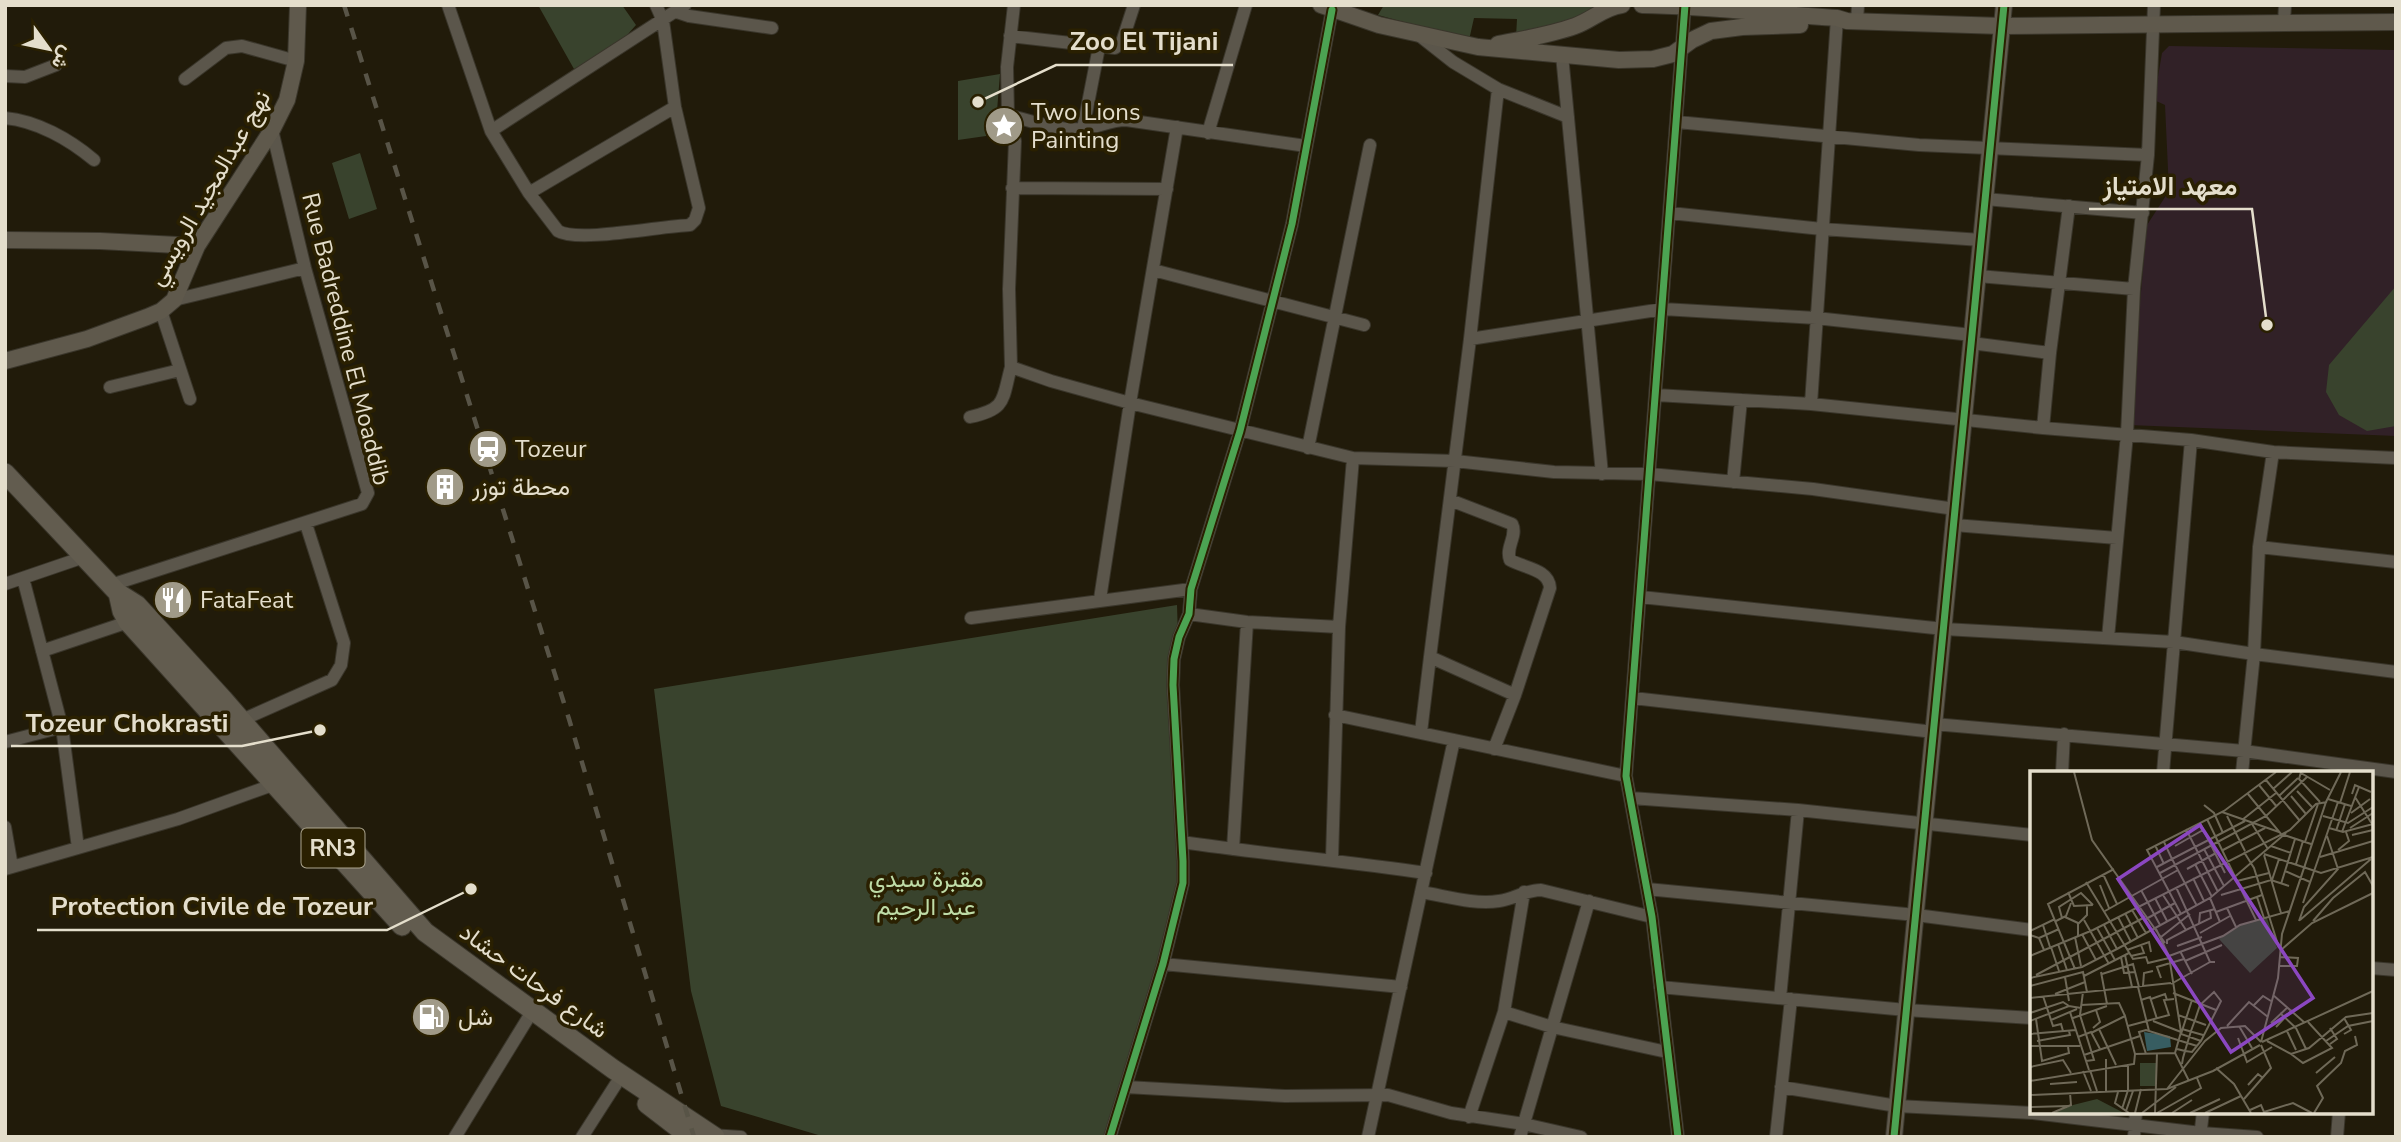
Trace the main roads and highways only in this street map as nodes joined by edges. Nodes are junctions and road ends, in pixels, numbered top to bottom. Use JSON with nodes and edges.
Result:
{"nodes":[{"id":1,"x":5,"y":473,"type":"edge"},
{"id":2,"x":114,"y":589,"type":"junction"},
{"id":3,"x":215,"y":704,"type":"junction"},
{"id":4,"x":282,"y":780,"type":"junction"},
{"id":5,"x":530,"y":1016,"type":"junction"},
{"id":6,"x":680,"y":1128,"type":"edge"},
{"id":7,"x":712,"y":1136,"type":"edge"}],
"edges":[{"from":1,"to":2,"type":"main road","name":"شارع فرحات حشاد","number":"RN3"},
{"from":2,"to":3,"type":"main road","name":"شارع فرحات حشاد","number":"RN3"},
{"from":2,"to":3,"type":"main road","name":"شارع فرحات حشاد","number":"RN3"},
{"from":3,"to":4,"type":"main road","name":"شارع فرحات حشاد","number":"RN3"},
{"from":3,"to":4,"type":"main road","name":"شارع فرحات حشاد","number":"RN3"},
{"from":4,"to":5,"type":"main road","name":"شارع فرحات حشاد","number":"RN3"},
{"from":5,"to":6,"type":"main road","name":"شارع فرحات حشاد","number":"RN3"},
{"from":5,"to":6,"type":"main road","name":"شارع فرحات حشاد","number":"RN3"},
{"from":6,"to":7,"type":"main road","name":"شارع فرحات حشاد","number":"RN3"}]}
